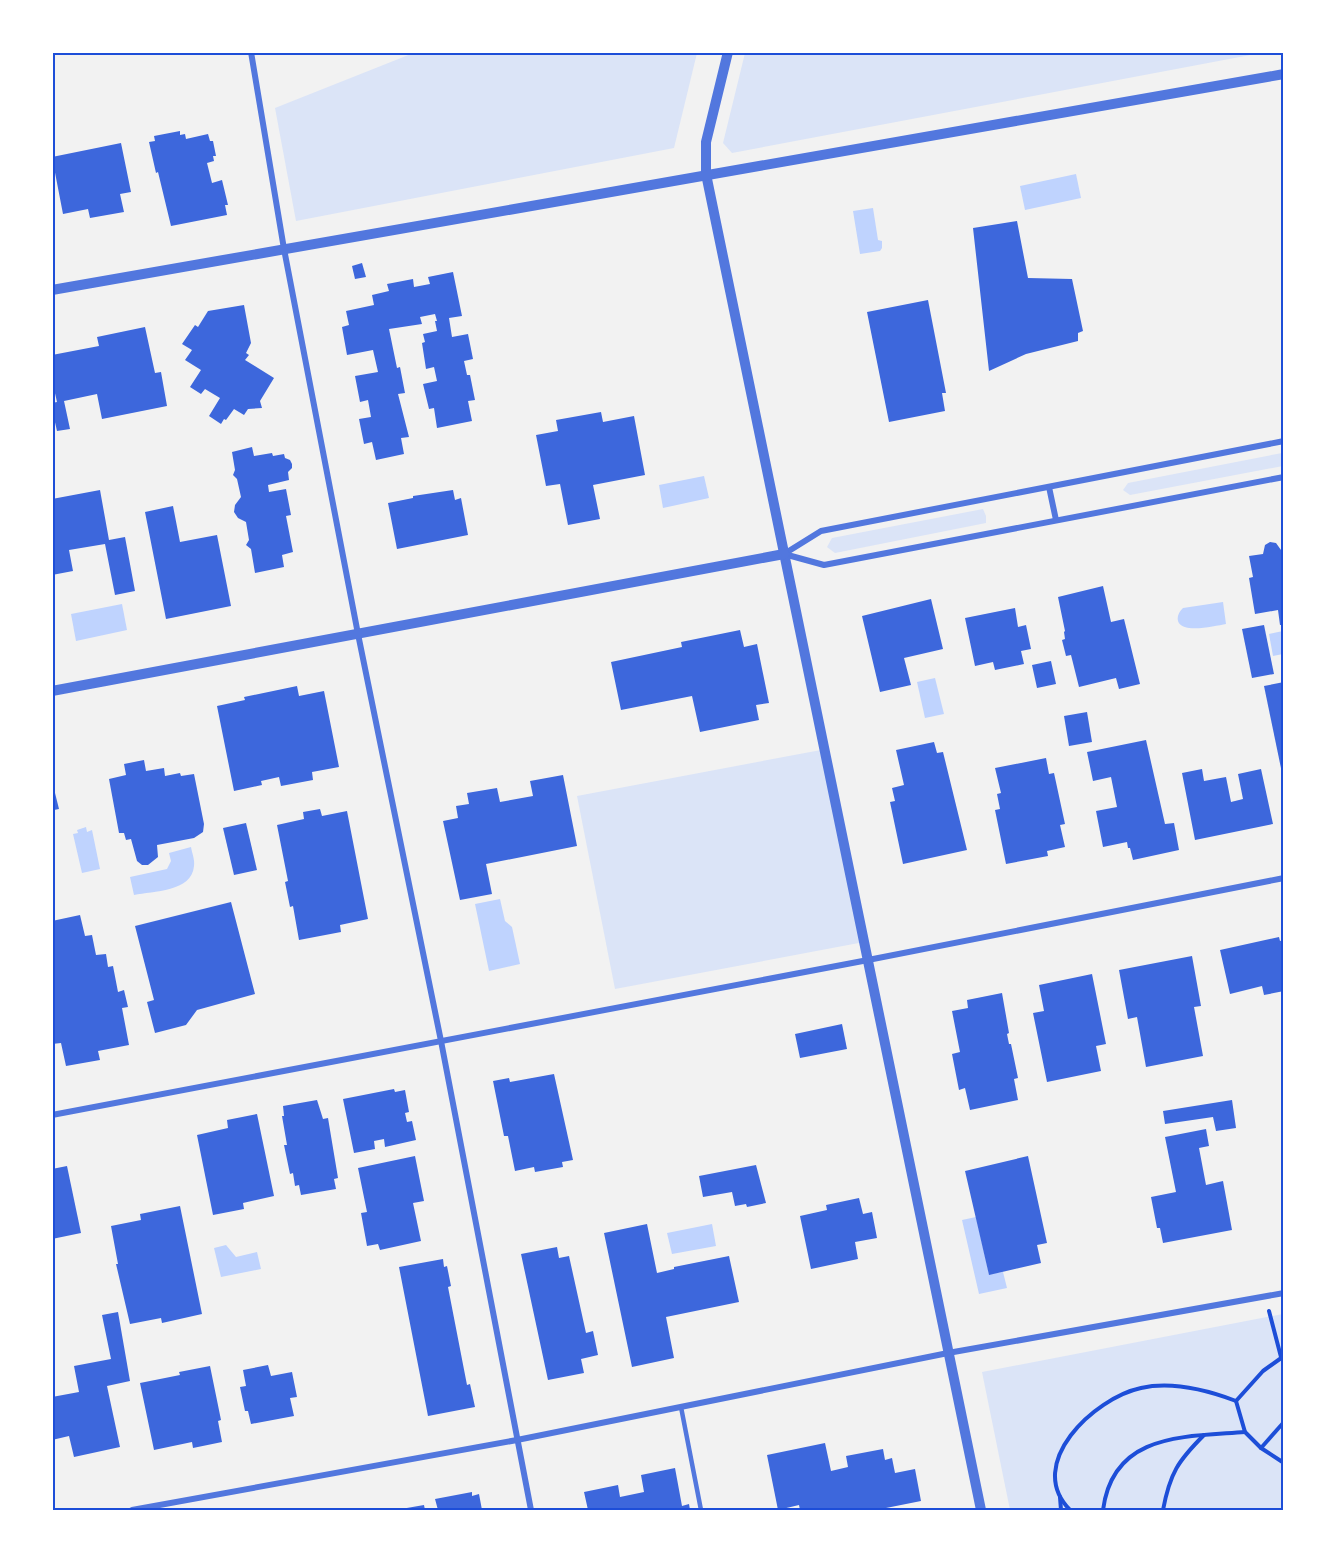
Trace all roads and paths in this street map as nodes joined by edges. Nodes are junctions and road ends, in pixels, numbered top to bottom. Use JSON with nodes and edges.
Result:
{"nodes":[{"id":1,"x":251,"y":52,"type":"edge"},
{"id":2,"x":728,"y":52,"type":"edge"},
{"id":3,"x":1284,"y":74,"type":"edge"},
{"id":4,"x":706,"y":174,"type":"junction"},
{"id":5,"x":284,"y":249,"type":"junction"},
{"id":6,"x":52,"y":290,"type":"edge"},
{"id":7,"x":1284,"y":441,"type":"edge"},
{"id":8,"x":1284,"y":477,"type":"edge"},
{"id":9,"x":1049,"y":487,"type":"junction"},
{"id":10,"x":1056,"y":520,"type":"junction"},
{"id":11,"x":784,"y":554,"type":"junction"},
{"id":12,"x":358,"y":634,"type":"junction"},
{"id":13,"x":52,"y":691,"type":"edge"},
{"id":14,"x":1284,"y":878,"type":"edge"},
{"id":15,"x":868,"y":960,"type":"junction"},
{"id":16,"x":441,"y":1041,"type":"junction"},
{"id":17,"x":52,"y":1115,"type":"edge"},
{"id":18,"x":1284,"y":1293,"type":"edge"},
{"id":19,"x":1266,"y":1296,"type":"junction"},
{"id":20,"x":948,"y":1353,"type":"junction"},
{"id":21,"x":1282,"y":1356,"type":"edge"},
{"id":22,"x":1236,"y":1401,"type":"junction"},
{"id":23,"x":681,"y":1407,"type":"junction"},
{"id":24,"x":1284,"y":1422,"type":"edge"},
{"id":25,"x":1245,"y":1432,"type":"junction"},
{"id":26,"x":1204,"y":1435,"type":"junction"},
{"id":27,"x":517,"y":1440,"type":"junction"},
{"id":28,"x":1261,"y":1448,"type":"junction"},
{"id":29,"x":1284,"y":1463,"type":"edge"},
{"id":30,"x":1059,"y":1497,"type":"junction"},
{"id":31,"x":132,"y":1510,"type":"edge"},
{"id":32,"x":531,"y":1510,"type":"edge"},
{"id":33,"x":701,"y":1510,"type":"edge"},
{"id":34,"x":981,"y":1510,"type":"edge"},
{"id":35,"x":1061,"y":1510,"type":"edge"},
{"id":36,"x":1070,"y":1510,"type":"edge"},
{"id":37,"x":1103,"y":1510,"type":"edge"},
{"id":38,"x":1164,"y":1510,"type":"edge"}],
"edges":[{"from":1,"to":5,"type":"street"},
{"from":2,"to":4,"type":"street"},
{"from":3,"to":4,"type":"street"},
{"from":4,"to":5,"type":"street"},
{"from":4,"to":11,"type":"street"},
{"from":5,"to":6,"type":"street"},
{"from":5,"to":12,"type":"street"},
{"from":7,"to":9,"type":"street"},
{"from":8,"to":10,"type":"street"},
{"from":9,"to":10,"type":"street"},
{"from":9,"to":11,"type":"street"},
{"from":10,"to":11,"type":"street"},
{"from":11,"to":12,"type":"street"},
{"from":11,"to":15,"type":"street"},
{"from":12,"to":13,"type":"street"},
{"from":12,"to":16,"type":"street"},
{"from":14,"to":15,"type":"street"},
{"from":15,"to":16,"type":"street"},
{"from":15,"to":20,"type":"street"},
{"from":16,"to":17,"type":"street"},
{"from":16,"to":27,"type":"street"},
{"from":18,"to":19,"type":"street"},
{"from":19,"to":20,"type":"street"},
{"from":19,"to":21,"type":"path"},
{"from":20,"to":23,"type":"street"},
{"from":20,"to":34,"type":"street"},
{"from":21,"to":22,"type":"path"},
{"from":22,"to":25,"type":"path"},
{"from":22,"to":30,"type":"path"},
{"from":23,"to":27,"type":"street"},
{"from":23,"to":33,"type":"lane"},
{"from":24,"to":28,"type":"path"},
{"from":25,"to":26,"type":"path"},
{"from":25,"to":28,"type":"path"},
{"from":26,"to":37,"type":"path"},
{"from":26,"to":38,"type":"path"},
{"from":27,"to":31,"type":"street"},
{"from":27,"to":32,"type":"street"},
{"from":28,"to":29,"type":"path"},
{"from":30,"to":35,"type":"path"},
{"from":30,"to":36,"type":"path"}]}
